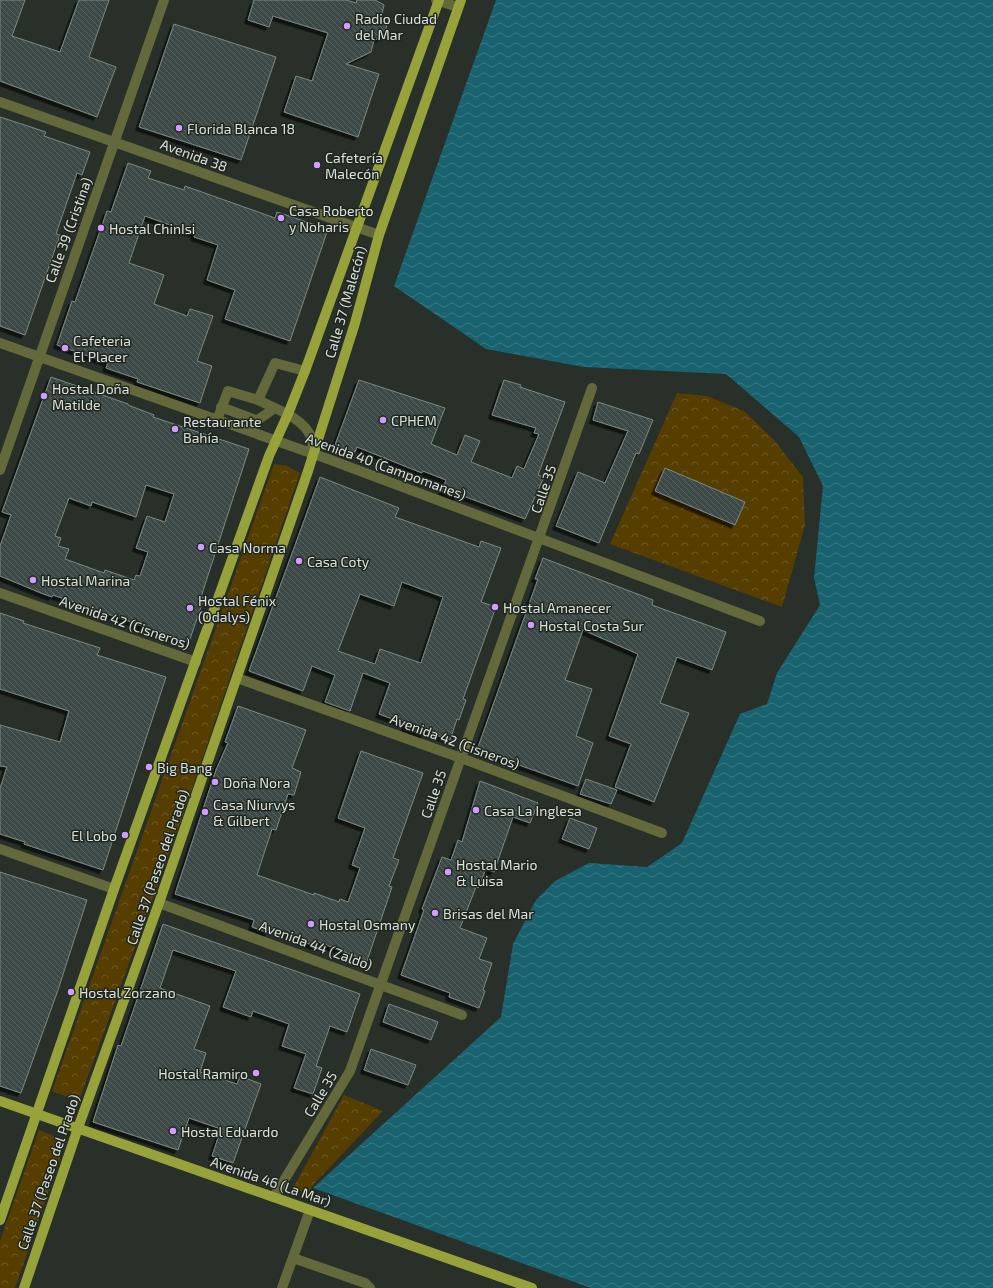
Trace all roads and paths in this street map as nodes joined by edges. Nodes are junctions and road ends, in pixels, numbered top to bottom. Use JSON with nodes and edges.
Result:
{"nodes":[{"id":1,"x":164,"y":0,"type":"edge"},
{"id":2,"x":438,"y":0,"type":"edge"},
{"id":3,"x":459,"y":4,"type":"edge"},
{"id":4,"x":0,"y":102,"type":"edge"},
{"id":5,"x":114,"y":142,"type":"junction"},
{"id":6,"x":356,"y":228,"type":"junction"},
{"id":7,"x":379,"y":236,"type":"junction"},
{"id":8,"x":0,"y":343,"type":"edge"},
{"id":9,"x":38,"y":357,"type":"junction"},
{"id":10,"x":305,"y":371,"type":"junction"},
{"id":11,"x":592,"y":388,"type":"dead end"},
{"id":12,"x":258,"y":400,"type":"junction"},
{"id":13,"x":221,"y":407,"type":"junction"},
{"id":14,"x":274,"y":408,"type":"junction"},
{"id":15,"x":288,"y":414,"type":"junction"},
{"id":16,"x":217,"y":420,"type":"junction"},
{"id":17,"x":256,"y":420,"type":"junction"},
{"id":18,"x":246,"y":431,"type":"junction"},
{"id":19,"x":276,"y":441,"type":"junction"},
{"id":20,"x":313,"y":454,"type":"junction"},
{"id":21,"x":0,"y":470,"type":"edge"},
{"id":22,"x":540,"y":539,"type":"junction"},
{"id":23,"x":0,"y":594,"type":"edge"},
{"id":24,"x":760,"y":621,"type":"dead end"},
{"id":25,"x":196,"y":662,"type":"junction"},
{"id":26,"x":237,"y":678,"type":"junction"},
{"id":27,"x":461,"y":758,"type":"junction"},
{"id":28,"x":662,"y":833,"type":"dead end"},
{"id":29,"x":0,"y":849,"type":"edge"},
{"id":30,"x":114,"y":889,"type":"junction"},
{"id":31,"x":160,"y":903,"type":"junction"},
{"id":32,"x":382,"y":984,"type":"junction"},
{"id":33,"x":462,"y":1015,"type":"dead end"},
{"id":34,"x":0,"y":1101,"type":"edge"},
{"id":35,"x":38,"y":1114,"type":"junction"},
{"id":36,"x":78,"y":1128,"type":"junction"},
{"id":37,"x":274,"y":1197,"type":"junction"},
{"id":38,"x":310,"y":1210,"type":"junction"},
{"id":39,"x":0,"y":1220,"type":"edge"},
{"id":40,"x":293,"y":1258,"type":"junction"},
{"id":41,"x":527,"y":1287,"type":"edge"},
{"id":42,"x":24,"y":1288,"type":"edge"},
{"id":43,"x":282,"y":1288,"type":"edge"},
{"id":44,"x":370,"y":1288,"type":"edge"}],
"edges":[{"from":1,"to":5,"type":"street","name":"Calle 39 (Cristina)"},
{"from":2,"to":3,"type":"street"},
{"from":2,"to":6,"type":"main road","name":"Calle 37 (Malecón)"},
{"from":3,"to":7,"type":"main road","name":"Calle 37 (Malecón)"},
{"from":4,"to":5,"type":"street","name":"Avenida 38"},
{"from":5,"to":6,"type":"street","name":"Avenida 38"},
{"from":5,"to":9,"type":"street","name":"Calle 39 (Cristina)"},
{"from":6,"to":7,"type":"street","name":"Avenida 38"},
{"from":6,"to":10,"type":"main road","name":"Calle 37 (Malecón)"},
{"from":7,"to":20,"type":"main road","name":"Calle 37 (Malecón)"},
{"from":8,"to":9,"type":"street","name":"Avenida 40 (Campomanes)"},
{"from":9,"to":16,"type":"street","name":"Avenida 40 (Campomanes)"},
{"from":9,"to":21,"type":"street","name":"Calle 39 (Cristina)"},
{"from":10,"to":12,"type":"street"},
{"from":10,"to":15,"type":"main road","name":"Calle 37 (Malecón)"},
{"from":11,"to":22,"type":"street","name":"Calle 35"},
{"from":12,"to":13,"type":"street"},
{"from":12,"to":14,"type":"street"},
{"from":13,"to":16,"type":"street"},
{"from":13,"to":17,"type":"street"},
{"from":14,"to":15,"type":"street"},
{"from":14,"to":17,"type":"street"},
{"from":15,"to":19,"type":"main road","name":"Calle 37 (Malecón)"},
{"from":15,"to":20,"type":"street"},
{"from":16,"to":18,"type":"street","name":"Avenida 40 (Campomanes)"},
{"from":17,"to":18,"type":"street"},
{"from":18,"to":19,"type":"street","name":"Avenida 40 (Campomanes)"},
{"from":19,"to":20,"type":"street","name":"Avenida 40 (Campomanes)"},
{"from":19,"to":25,"type":"main road","name":"Calle 37 (Paseo del Prado)"},
{"from":20,"to":22,"type":"street","name":"Avenida 40 (Campomanes)"},
{"from":20,"to":26,"type":"main road","name":"Calle 37 (Paseo del Prado)"},
{"from":22,"to":24,"type":"street","name":"Avenida 40 (Campomanes)"},
{"from":22,"to":27,"type":"street","name":"Calle 35"},
{"from":23,"to":25,"type":"street","name":"Avenida 42 (Cisneros)"},
{"from":25,"to":30,"type":"main road","name":"Calle 37 (Paseo del Prado)"},
{"from":26,"to":27,"type":"street","name":"Avenida 42 (Cisneros)"},
{"from":26,"to":31,"type":"main road","name":"Calle 37 (Paseo del Prado)"},
{"from":27,"to":28,"type":"street","name":"Avenida 42 (Cisneros)"},
{"from":27,"to":32,"type":"street","name":"Calle 35"},
{"from":29,"to":30,"type":"street"},
{"from":30,"to":35,"type":"main road","name":"Calle 37 (Paseo del Prado)"},
{"from":31,"to":32,"type":"street","name":"Avenida 44 (Zaldo)"},
{"from":31,"to":36,"type":"main road","name":"Calle 37 (Paseo del Prado)"},
{"from":32,"to":33,"type":"street","name":"Avenida 44 (Zaldo)"},
{"from":32,"to":37,"type":"street","name":"Calle 35"},
{"from":34,"to":35,"type":"main road","name":"Avenida 46 (La Mar)"},
{"from":35,"to":36,"type":"main road","name":"Avenida 46 (La Mar)"},
{"from":35,"to":39,"type":"main road","name":"Calle 37 (Paseo del Prado)"},
{"from":36,"to":37,"type":"main road","name":"Avenida 46 (La Mar)"},
{"from":36,"to":42,"type":"main road","name":"Calle 37 (Paseo del Prado)"},
{"from":37,"to":38,"type":"main road","name":"Avenida 46 (La Mar)"},
{"from":38,"to":40,"type":"street"},
{"from":38,"to":41,"type":"main road","name":"Avenida 46 (La Mar)"},
{"from":40,"to":43,"type":"street"},
{"from":40,"to":44,"type":"street"}]}
